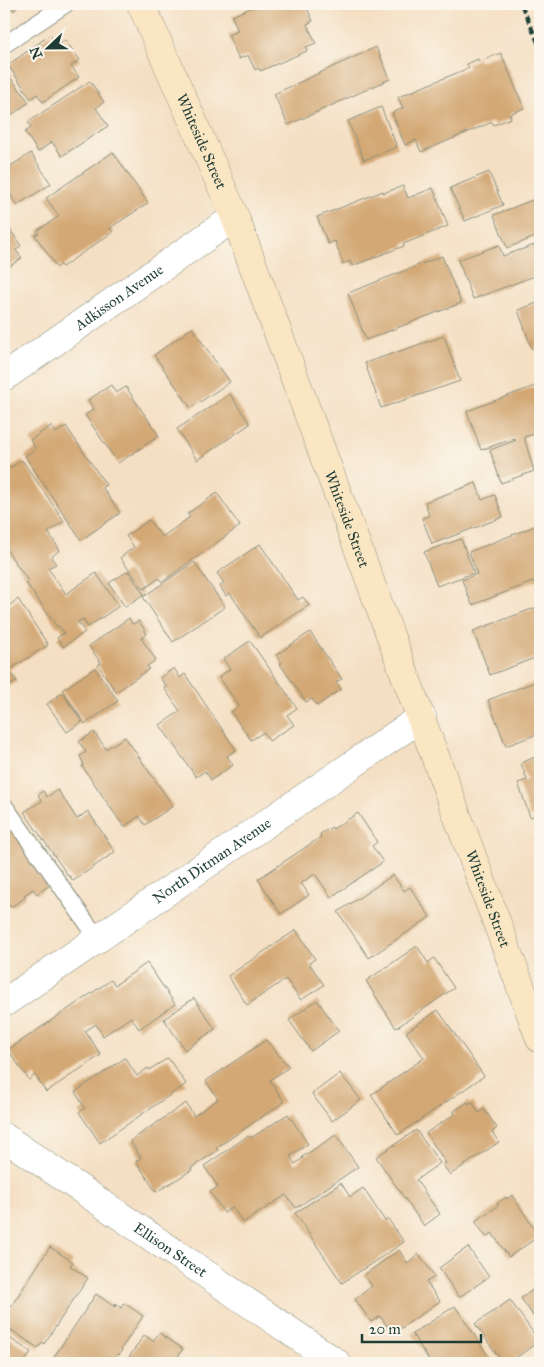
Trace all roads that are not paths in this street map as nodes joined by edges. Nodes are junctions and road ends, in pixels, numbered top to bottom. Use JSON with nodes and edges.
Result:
{"nodes":[{"id":1,"x":66,"y":4,"type":"edge"},
{"id":2,"x":141,"y":4,"type":"edge"},
{"id":3,"x":4,"y":45,"type":"edge"},
{"id":4,"x":235,"y":217,"type":"junction"},
{"id":5,"x":4,"y":377,"type":"edge"},
{"id":6,"x":422,"y":717,"type":"junction"},
{"id":7,"x":4,"y":805,"type":"edge"},
{"id":8,"x":98,"y":939,"type":"junction"},
{"id":9,"x":4,"y":1003,"type":"edge"},
{"id":10,"x":540,"y":1039,"type":"edge"},
{"id":11,"x":4,"y":1137,"type":"edge"},
{"id":12,"x":337,"y":1363,"type":"edge"}],
"edges":[{"from":1,"to":3,"type":"lane"},
{"from":2,"to":4,"type":"street","name":"Whiteside Street"},
{"from":4,"to":5,"type":"street","name":"Adkisson Avenue"},
{"from":4,"to":6,"type":"street","name":"Whiteside Street"},
{"from":6,"to":8,"type":"street","name":"North Ditman Avenue"},
{"from":6,"to":10,"type":"street","name":"Whiteside Street"},
{"from":7,"to":8,"type":"lane"},
{"from":8,"to":9,"type":"street","name":"North Ditman Avenue"},
{"from":11,"to":12,"type":"street","name":"Ellison Street"}]}
